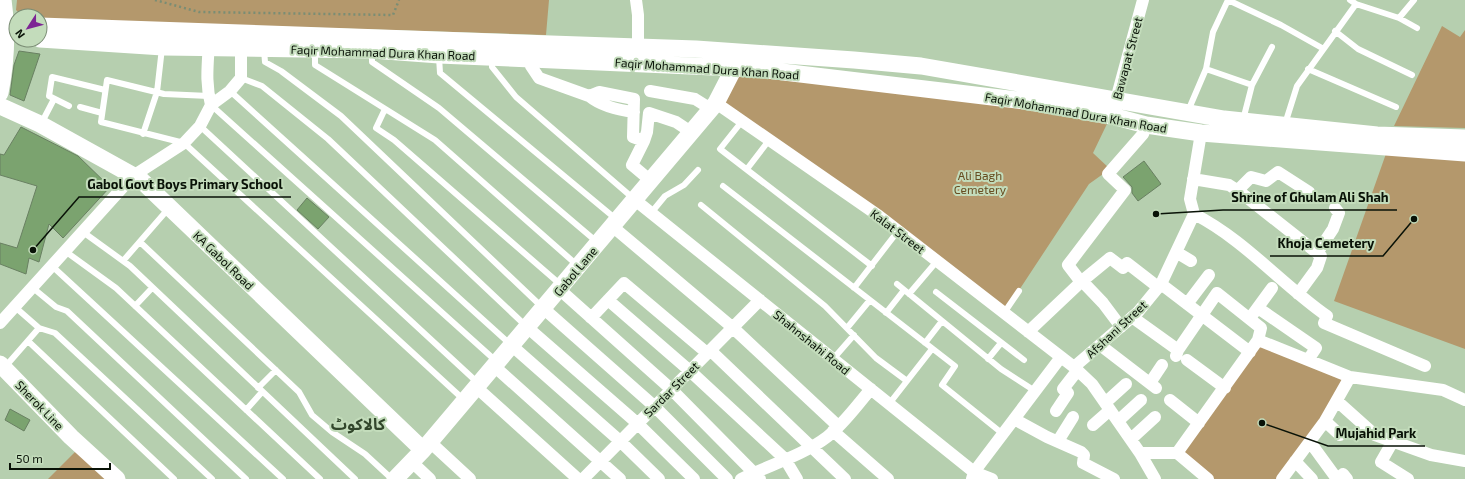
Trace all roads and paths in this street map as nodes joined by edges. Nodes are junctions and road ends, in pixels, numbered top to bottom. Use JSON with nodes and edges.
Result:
{"nodes":[{"id":1,"x":3,"y":0,"type":"edge"},
{"id":2,"x":155,"y":0,"type":"edge"},
{"id":3,"x":398,"y":0,"type":"edge"},
{"id":4,"x":636,"y":0,"type":"edge"},
{"id":5,"x":1143,"y":0,"type":"edge"},
{"id":6,"x":1228,"y":0,"type":"edge"},
{"id":7,"x":1350,"y":0,"type":"edge"},
{"id":8,"x":1414,"y":0,"type":"edge"},
{"id":9,"x":1356,"y":4,"type":"junction"},
{"id":10,"x":1399,"y":18,"type":"junction"},
{"id":11,"x":48,"y":27,"type":"edge"},
{"id":12,"x":1417,"y":28,"type":"dead end"},
{"id":13,"x":7,"y":31,"type":"edge"},
{"id":14,"x":1335,"y":31,"type":"junction"},
{"id":15,"x":116,"y":36,"type":"junction"},
{"id":16,"x":48,"y":39,"type":"edge"},
{"id":17,"x":209,"y":39,"type":"junction"},
{"id":18,"x":162,"y":47,"type":"junction"},
{"id":19,"x":1272,"y":47,"type":"dead end"},
{"id":20,"x":241,"y":48,"type":"junction"},
{"id":21,"x":264,"y":48,"type":"junction"},
{"id":22,"x":315,"y":48,"type":"junction"},
{"id":23,"x":1322,"y":48,"type":"junction"},
{"id":24,"x":372,"y":50,"type":"junction"},
{"id":25,"x":530,"y":51,"type":"junction"},
{"id":26,"x":438,"y":55,"type":"junction"},
{"id":27,"x":638,"y":55,"type":"junction"},
{"id":28,"x":492,"y":56,"type":"junction"},
{"id":29,"x":737,"y":60,"type":"junction"},
{"id":30,"x":890,"y":63,"type":"junction"},
{"id":31,"x":1206,"y":69,"type":"junction"},
{"id":32,"x":1308,"y":69,"type":"junction"},
{"id":33,"x":1412,"y":75,"type":"dead end"},
{"id":34,"x":242,"y":78,"type":"junction"},
{"id":35,"x":888,"y":84,"type":"junction"},
{"id":36,"x":1252,"y":85,"type":"junction"},
{"id":37,"x":105,"y":90,"type":"junction"},
{"id":38,"x":230,"y":91,"type":"junction"},
{"id":39,"x":650,"y":91,"type":"dead end"},
{"id":40,"x":157,"y":92,"type":"junction"},
{"id":41,"x":0,"y":93,"type":"edge"},
{"id":42,"x":54,"y":99,"type":"junction"},
{"id":43,"x":1116,"y":99,"type":"junction"},
{"id":44,"x":210,"y":101,"type":"junction"},
{"id":45,"x":0,"y":106,"type":"edge"},
{"id":46,"x":69,"y":106,"type":"dead end"},
{"id":47,"x":714,"y":106,"type":"junction"},
{"id":48,"x":80,"y":107,"type":"dead end"},
{"id":49,"x":1396,"y":107,"type":"dead end"},
{"id":50,"x":385,"y":109,"type":"junction"},
{"id":51,"x":1187,"y":112,"type":"junction"},
{"id":52,"x":102,"y":113,"type":"junction"},
{"id":53,"x":1112,"y":116,"type":"junction"},
{"id":54,"x":743,"y":120,"type":"junction"},
{"id":55,"x":1242,"y":121,"type":"junction"},
{"id":56,"x":40,"y":124,"type":"junction"},
{"id":57,"x":1146,"y":125,"type":"junction"},
{"id":58,"x":200,"y":126,"type":"junction"},
{"id":59,"x":692,"y":132,"type":"junction"},
{"id":60,"x":1201,"y":133,"type":"junction"},
{"id":61,"x":1283,"y":133,"type":"junction"},
{"id":62,"x":143,"y":134,"type":"junction"},
{"id":63,"x":1465,"y":138,"type":"edge"},
{"id":64,"x":770,"y":139,"type":"junction"},
{"id":65,"x":644,"y":141,"type":"junction"},
{"id":66,"x":184,"y":143,"type":"junction"},
{"id":67,"x":1465,"y":153,"type":"edge"},
{"id":68,"x":747,"y":169,"type":"junction"},
{"id":69,"x":698,"y":170,"type":"dead end"},
{"id":70,"x":133,"y":176,"type":"junction"},
{"id":71,"x":1193,"y":179,"type":"junction"},
{"id":72,"x":651,"y":181,"type":"junction"},
{"id":73,"x":723,"y":186,"type":"dead end"},
{"id":74,"x":1238,"y":190,"type":"junction"},
{"id":75,"x":1309,"y":192,"type":"dead end"},
{"id":76,"x":635,"y":200,"type":"junction"},
{"id":77,"x":701,"y":205,"type":"dead end"},
{"id":78,"x":170,"y":208,"type":"junction"},
{"id":79,"x":1335,"y":208,"type":"dead end"},
{"id":80,"x":651,"y":213,"type":"junction"},
{"id":81,"x":1194,"y":214,"type":"junction"},
{"id":82,"x":615,"y":223,"type":"junction"},
{"id":83,"x":898,"y":231,"type":"junction"},
{"id":84,"x":83,"y":232,"type":"junction"},
{"id":85,"x":140,"y":242,"type":"junction"},
{"id":86,"x":598,"y":243,"type":"junction"},
{"id":87,"x":66,"y":251,"type":"junction"},
{"id":88,"x":1176,"y":252,"type":"junction"},
{"id":89,"x":1317,"y":253,"type":"junction"},
{"id":90,"x":123,"y":261,"type":"junction"},
{"id":91,"x":937,"y":261,"type":"junction"},
{"id":92,"x":1191,"y":261,"type":"dead end"},
{"id":93,"x":52,"y":266,"type":"junction"},
{"id":94,"x":579,"y":266,"type":"junction"},
{"id":95,"x":872,"y":266,"type":"junction"},
{"id":96,"x":1209,"y":275,"type":"dead end"},
{"id":97,"x":1081,"y":282,"type":"junction"},
{"id":98,"x":897,"y":284,"type":"dead end"},
{"id":99,"x":1160,"y":286,"type":"junction"},
{"id":100,"x":561,"y":287,"type":"junction"},
{"id":101,"x":32,"y":288,"type":"junction"},
{"id":102,"x":152,"y":288,"type":"junction"},
{"id":103,"x":854,"y":288,"type":"junction"},
{"id":104,"x":1272,"y":288,"type":"dead end"},
{"id":105,"x":1019,"y":291,"type":"dead end"},
{"id":106,"x":907,"y":292,"type":"junction"},
{"id":107,"x":936,"y":292,"type":"dead end"},
{"id":108,"x":1298,"y":294,"type":"junction"},
{"id":109,"x":608,"y":300,"type":"junction"},
{"id":110,"x":760,"y":300,"type":"junction"},
{"id":111,"x":870,"y":300,"type":"junction"},
{"id":112,"x":1187,"y":304,"type":"junction"},
{"id":113,"x":135,"y":306,"type":"junction"},
{"id":114,"x":15,"y":307,"type":"junction"},
{"id":115,"x":543,"y":308,"type":"junction"},
{"id":116,"x":1258,"y":308,"type":"junction"},
{"id":117,"x":886,"y":313,"type":"junction"},
{"id":118,"x":1004,"y":313,"type":"junction"},
{"id":119,"x":1203,"y":316,"type":"junction"},
{"id":120,"x":1132,"y":317,"type":"junction"},
{"id":121,"x":591,"y":318,"type":"junction"},
{"id":122,"x":1250,"y":318,"type":"junction"},
{"id":123,"x":942,"y":321,"type":"junction"},
{"id":124,"x":0,"y":324,"type":"edge"},
{"id":125,"x":527,"y":327,"type":"junction"},
{"id":126,"x":732,"y":327,"type":"junction"},
{"id":127,"x":1121,"y":327,"type":"junction"},
{"id":128,"x":39,"y":328,"type":"junction"},
{"id":129,"x":847,"y":328,"type":"junction"},
{"id":130,"x":1028,"y":332,"type":"junction"},
{"id":131,"x":854,"y":335,"type":"junction"},
{"id":132,"x":1258,"y":340,"type":"junction"},
{"id":133,"x":28,"y":341,"type":"junction"},
{"id":134,"x":925,"y":343,"type":"junction"},
{"id":135,"x":1001,"y":343,"type":"junction"},
{"id":136,"x":511,"y":345,"type":"junction"},
{"id":137,"x":1100,"y":345,"type":"junction"},
{"id":138,"x":932,"y":349,"type":"junction"},
{"id":139,"x":709,"y":351,"type":"junction"},
{"id":140,"x":1250,"y":352,"type":"junction"},
{"id":141,"x":1180,"y":355,"type":"junction"},
{"id":142,"x":1061,"y":357,"type":"junction"},
{"id":143,"x":833,"y":359,"type":"junction"},
{"id":144,"x":988,"y":359,"type":"junction"},
{"id":145,"x":1024,"y":360,"type":"dead end"},
{"id":146,"x":1308,"y":360,"type":"junction"},
{"id":147,"x":496,"y":364,"type":"junction"},
{"id":148,"x":2,"y":366,"type":"edge"},
{"id":149,"x":1162,"y":366,"type":"dead end"},
{"id":150,"x":1425,"y":366,"type":"dead end"},
{"id":151,"x":1076,"y":369,"type":"junction"},
{"id":152,"x":276,"y":370,"type":"junction"},
{"id":153,"x":690,"y":371,"type":"junction"},
{"id":154,"x":1350,"y":377,"type":"junction"},
{"id":155,"x":907,"y":381,"type":"junction"},
{"id":156,"x":1126,"y":384,"type":"dead end"},
{"id":157,"x":477,"y":386,"type":"junction"},
{"id":158,"x":1225,"y":388,"type":"junction"},
{"id":159,"x":871,"y":389,"type":"junction"},
{"id":160,"x":260,"y":390,"type":"junction"},
{"id":161,"x":671,"y":390,"type":"junction"},
{"id":162,"x":1035,"y":391,"type":"junction"},
{"id":163,"x":1141,"y":400,"type":"dead end"},
{"id":164,"x":1170,"y":400,"type":"dead end"},
{"id":165,"x":1465,"y":400,"type":"edge"},
{"id":166,"x":465,"y":401,"type":"junction"},
{"id":167,"x":1337,"y":401,"type":"junction"},
{"id":168,"x":889,"y":404,"type":"junction"},
{"id":169,"x":654,"y":406,"type":"junction"},
{"id":170,"x":1108,"y":407,"type":"junction"},
{"id":171,"x":246,"y":410,"type":"junction"},
{"id":172,"x":1056,"y":411,"type":"dead end"},
{"id":173,"x":1073,"y":417,"type":"dead end"},
{"id":174,"x":1155,"y":417,"type":"dead end"},
{"id":175,"x":1014,"y":419,"type":"junction"},
{"id":176,"x":1118,"y":421,"type":"junction"},
{"id":177,"x":1325,"y":421,"type":"junction"},
{"id":178,"x":637,"y":423,"type":"junction"},
{"id":179,"x":1199,"y":424,"type":"junction"},
{"id":180,"x":1093,"y":425,"type":"dead end"},
{"id":181,"x":836,"y":428,"type":"junction"},
{"id":182,"x":1003,"y":434,"type":"junction"},
{"id":183,"x":1340,"y":435,"type":"dead end"},
{"id":184,"x":1131,"y":439,"type":"junction"},
{"id":185,"x":620,"y":441,"type":"junction"},
{"id":186,"x":1058,"y":441,"type":"junction"},
{"id":187,"x":1393,"y":441,"type":"junction"},
{"id":188,"x":1310,"y":442,"type":"junction"},
{"id":189,"x":810,"y":447,"type":"junction"},
{"id":190,"x":421,"y":451,"type":"junction"},
{"id":191,"x":1140,"y":453,"type":"junction"},
{"id":192,"x":1177,"y":453,"type":"junction"},
{"id":193,"x":785,"y":459,"type":"junction"},
{"id":194,"x":601,"y":461,"type":"junction"},
{"id":195,"x":1296,"y":461,"type":"junction"},
{"id":196,"x":1465,"y":461,"type":"edge"},
{"id":197,"x":757,"y":476,"type":"edge"},
{"id":198,"x":973,"y":476,"type":"edge"},
{"id":199,"x":117,"y":479,"type":"edge"},
{"id":200,"x":174,"y":479,"type":"edge"},
{"id":201,"x":212,"y":479,"type":"edge"},
{"id":202,"x":246,"y":479,"type":"edge"},
{"id":203,"x":283,"y":479,"type":"edge"},
{"id":204,"x":320,"y":479,"type":"edge"},
{"id":205,"x":354,"y":479,"type":"edge"},
{"id":206,"x":394,"y":479,"type":"edge"},
{"id":207,"x":430,"y":479,"type":"edge"},
{"id":208,"x":470,"y":479,"type":"edge"},
{"id":209,"x":578,"y":479,"type":"edge"},
{"id":210,"x":583,"y":479,"type":"edge"},
{"id":211,"x":620,"y":479,"type":"edge"},
{"id":212,"x":659,"y":479,"type":"edge"},
{"id":213,"x":694,"y":479,"type":"edge"},
{"id":214,"x":727,"y":479,"type":"edge"},
{"id":215,"x":741,"y":479,"type":"edge"},
{"id":216,"x":797,"y":479,"type":"edge"},
{"id":217,"x":845,"y":479,"type":"edge"},
{"id":218,"x":888,"y":479,"type":"edge"},
{"id":219,"x":992,"y":479,"type":"edge"},
{"id":220,"x":1114,"y":479,"type":"edge"},
{"id":221,"x":1155,"y":479,"type":"edge"},
{"id":222,"x":1208,"y":479,"type":"edge"},
{"id":223,"x":1282,"y":479,"type":"edge"},
{"id":224,"x":1312,"y":479,"type":"edge"},
{"id":225,"x":1348,"y":479,"type":"edge"},
{"id":226,"x":1408,"y":479,"type":"edge"}],
"edges":[{"from":1,"to":13,"type":"main road"},
{"from":2,"to":3,"type":"path"},
{"from":4,"to":27,"type":"street"},
{"from":5,"to":43,"type":"street","name":"Bawapat Street"},
{"from":6,"to":23,"type":"lane"},
{"from":6,"to":31,"type":"lane"},
{"from":7,"to":9,"type":"lane"},
{"from":8,"to":10,"type":"lane"},
{"from":9,"to":10,"type":"lane"},
{"from":9,"to":14,"type":"lane"},
{"from":10,"to":12,"type":"lane"},
{"from":11,"to":15,"type":"main road","name":"Faqir Mohammad Dura Khan Road"},
{"from":13,"to":41,"type":"main road"},
{"from":14,"to":23,"type":"lane"},
{"from":14,"to":33,"type":"lane"},
{"from":15,"to":16,"type":"main road","name":"Faqir Mohammad Dura Khan Road"},
{"from":15,"to":17,"type":"main road","name":"Faqir Mohammad Dura Khan Road"},
{"from":15,"to":18,"type":"main road","name":"Faqir Mohammad Dura Khan Road"},
{"from":17,"to":18,"type":"main road","name":"Faqir Mohammad Dura Khan Road"},
{"from":17,"to":20,"type":"main road","name":"Faqir Mohammad Dura Khan Road"},
{"from":17,"to":25,"type":"main road","name":"Faqir Mohammad Dura Khan Road"},
{"from":17,"to":44,"type":"street"},
{"from":18,"to":40,"type":"lane"},
{"from":19,"to":36,"type":"lane"},
{"from":20,"to":21,"type":"main road","name":"Faqir Mohammad Dura Khan Road"},
{"from":20,"to":34,"type":"street"},
{"from":21,"to":22,"type":"main road","name":"Faqir Mohammad Dura Khan Road"},
{"from":21,"to":115,"type":"lane"},
{"from":22,"to":24,"type":"main road","name":"Faqir Mohammad Dura Khan Road"},
{"from":22,"to":50,"type":"lane"},
{"from":23,"to":32,"type":"lane"},
{"from":24,"to":26,"type":"main road","name":"Faqir Mohammad Dura Khan Road"},
{"from":24,"to":86,"type":"lane"},
{"from":25,"to":27,"type":"main road","name":"Faqir Mohammad Dura Khan Road"},
{"from":25,"to":28,"type":"main road","name":"Faqir Mohammad Dura Khan Road"},
{"from":25,"to":65,"type":"street"},
{"from":26,"to":28,"type":"main road","name":"Faqir Mohammad Dura Khan Road"},
{"from":26,"to":82,"type":"lane"},
{"from":27,"to":29,"type":"main road","name":"Faqir Mohammad Dura Khan Road"},
{"from":28,"to":76,"type":"lane"},
{"from":29,"to":30,"type":"main road","name":"Faqir Mohammad Dura Khan Road"},
{"from":29,"to":35,"type":"main road","name":"Faqir Mohammad Dura Khan Road"},
{"from":29,"to":47,"type":"main road","name":"Gabol Lane"},
{"from":30,"to":35,"type":"main road"},
{"from":30,"to":43,"type":"main road","name":"Faqir Mohammad Dura Khan Road"},
{"from":31,"to":36,"type":"lane"},
{"from":31,"to":51,"type":"lane"},
{"from":32,"to":49,"type":"lane"},
{"from":32,"to":61,"type":"lane"},
{"from":34,"to":38,"type":"street"},
{"from":34,"to":125,"type":"lane"},
{"from":35,"to":53,"type":"main road","name":"Faqir Mohammad Dura Khan Road"},
{"from":36,"to":55,"type":"lane"},
{"from":37,"to":40,"type":"lane"},
{"from":37,"to":42,"type":"lane"},
{"from":37,"to":52,"type":"lane"},
{"from":38,"to":44,"type":"street"},
{"from":38,"to":136,"type":"lane"},
{"from":39,"to":47,"type":"street","name":"Kalat Street"},
{"from":40,"to":44,"type":"lane"},
{"from":40,"to":62,"type":"lane"},
{"from":42,"to":46,"type":"lane"},
{"from":42,"to":56,"type":"lane"},
{"from":43,"to":51,"type":"main road","name":"Faqir Mohammad Dura Khan Road"},
{"from":43,"to":53,"type":"street","name":"Bawapat Street"},
{"from":44,"to":58,"type":"street"},
{"from":44,"to":147,"type":"lane"},
{"from":45,"to":56,"type":"main road","name":"KA Gabol Road"},
{"from":47,"to":54,"type":"street","name":"Kalat Street"},
{"from":47,"to":59,"type":"main road","name":"Gabol Lane"},
{"from":48,"to":52,"type":"lane"},
{"from":50,"to":94,"type":"lane"},
{"from":50,"to":100,"type":"lane"},
{"from":51,"to":55,"type":"main road","name":"Faqir Mohammad Dura Khan Road"},
{"from":52,"to":62,"type":"lane"},
{"from":53,"to":57,"type":"main road","name":"Faqir Mohammad Dura Khan Road"},
{"from":54,"to":64,"type":"street","name":"Kalat Street"},
{"from":54,"to":68,"type":"lane"},
{"from":55,"to":61,"type":"main road","name":"Faqir Mohammad Dura Khan Road"},
{"from":56,"to":70,"type":"main road","name":"KA Gabol Road"},
{"from":57,"to":60,"type":"main road","name":"Faqir Mohammad Dura Khan Road"},
{"from":57,"to":97,"type":"street"},
{"from":58,"to":66,"type":"street"},
{"from":58,"to":157,"type":"lane"},
{"from":59,"to":65,"type":"street"},
{"from":59,"to":72,"type":"main road","name":"Gabol Lane"},
{"from":60,"to":61,"type":"main road","name":"Faqir Mohammad Dura Khan Road"},
{"from":60,"to":71,"type":"street"},
{"from":61,"to":63,"type":"main road","name":"Faqir Mohammad Dura Khan Road"},
{"from":61,"to":67,"type":"main road","name":"Faqir Mohammad Dura Khan Road"},
{"from":62,"to":66,"type":"lane"},
{"from":64,"to":68,"type":"lane"},
{"from":64,"to":83,"type":"street","name":"Kalat Street"},
{"from":65,"to":72,"type":"street"},
{"from":66,"to":70,"type":"street"},
{"from":66,"to":166,"type":"lane"},
{"from":68,"to":95,"type":"lane"},
{"from":69,"to":80,"type":"lane"},
{"from":70,"to":78,"type":"main road","name":"KA Gabol Road"},
{"from":70,"to":84,"type":"street"},
{"from":71,"to":74,"type":"street"},
{"from":71,"to":81,"type":"street"},
{"from":72,"to":76,"type":"main road","name":"Gabol Lane"},
{"from":73,"to":103,"type":"lane"},
{"from":74,"to":75,"type":"street"},
{"from":74,"to":89,"type":"street"},
{"from":76,"to":80,"type":"street","name":"Shahnshahi Road"},
{"from":76,"to":82,"type":"main road","name":"Gabol Lane"},
{"from":77,"to":129,"type":"lane"},
{"from":78,"to":85,"type":"lane"},
{"from":78,"to":190,"type":"main road","name":"KA Gabol Road"},
{"from":79,"to":89,"type":"street"},
{"from":80,"to":110,"type":"street","name":"Shahnshahi Road"},
{"from":81,"to":88,"type":"street","name":"Afshani Street"},
{"from":81,"to":108,"type":"street"},
{"from":82,"to":86,"type":"main road","name":"Gabol Lane"},
{"from":82,"to":126,"type":"street"},
{"from":83,"to":91,"type":"street","name":"Kalat Street"},
{"from":83,"to":95,"type":"lane"},
{"from":84,"to":87,"type":"street"},
{"from":84,"to":90,"type":"lane"},
{"from":85,"to":90,"type":"lane"},
{"from":85,"to":152,"type":"lane"},
{"from":86,"to":94,"type":"main road","name":"Gabol Lane"},
{"from":87,"to":93,"type":"street"},
{"from":87,"to":113,"type":"lane"},
{"from":88,"to":92,"type":"street"},
{"from":88,"to":99,"type":"street","name":"Afshani Street"},
{"from":89,"to":108,"type":"street"},
{"from":90,"to":102,"type":"lane"},
{"from":91,"to":106,"type":"lane"},
{"from":91,"to":118,"type":"street","name":"Kalat Street"},
{"from":93,"to":101,"type":"street"},
{"from":93,"to":203,"type":"lane"},
{"from":94,"to":100,"type":"main road","name":"Gabol Lane"},
{"from":95,"to":103,"type":"lane"},
{"from":96,"to":112,"type":"street"},
{"from":97,"to":99,"type":"street"},
{"from":97,"to":127,"type":"street"},
{"from":97,"to":130,"type":"street"},
{"from":98,"to":106,"type":"lane"},
{"from":99,"to":112,"type":"street"},
{"from":99,"to":120,"type":"street","name":"Afshani Street"},
{"from":100,"to":115,"type":"main road","name":"Gabol Lane"},
{"from":100,"to":121,"type":"street"},
{"from":101,"to":114,"type":"street"},
{"from":101,"to":202,"type":"lane"},
{"from":102,"to":113,"type":"lane"},
{"from":102,"to":160,"type":"lane"},
{"from":103,"to":111,"type":"lane"},
{"from":104,"to":116,"type":"street"},
{"from":105,"to":118,"type":"lane"},
{"from":106,"to":117,"type":"lane"},
{"from":106,"to":123,"type":"lane"},
{"from":107,"to":135,"type":"lane"},
{"from":108,"to":150,"type":"street"},
{"from":109,"to":121,"type":"street"},
{"from":109,"to":139,"type":"street"},
{"from":109,"to":153,"type":"street"},
{"from":110,"to":126,"type":"street","name":"Sardar Street"},
{"from":110,"to":143,"type":"street","name":"Shahnshahi Road"},
{"from":111,"to":117,"type":"lane"},
{"from":111,"to":129,"type":"lane"},
{"from":112,"to":119,"type":"street"},
{"from":113,"to":171,"type":"lane"},
{"from":114,"to":124,"type":"street"},
{"from":114,"to":128,"type":"lane"},
{"from":115,"to":125,"type":"main road","name":"Gabol Lane"},
{"from":115,"to":169,"type":"street"},
{"from":116,"to":122,"type":"street"},
{"from":116,"to":146,"type":"street"},
{"from":117,"to":134,"type":"lane"},
{"from":118,"to":130,"type":"street","name":"Kalat Street"},
{"from":119,"to":122,"type":"street"},
{"from":119,"to":140,"type":"street"},
{"from":119,"to":141,"type":"street"},
{"from":120,"to":127,"type":"street","name":"Afshani Street"},
{"from":120,"to":141,"type":"street"},
{"from":121,"to":161,"type":"street"},
{"from":122,"to":132,"type":"street"},
{"from":123,"to":134,"type":"lane"},
{"from":123,"to":144,"type":"lane"},
{"from":125,"to":136,"type":"main road","name":"Gabol Lane"},
{"from":125,"to":178,"type":"street"},
{"from":126,"to":139,"type":"street","name":"Sardar Street"},
{"from":126,"to":181,"type":"street"},
{"from":127,"to":137,"type":"street","name":"Afshani Street"},
{"from":128,"to":133,"type":"lane"},
{"from":128,"to":201,"type":"lane"},
{"from":129,"to":131,"type":"lane"},
{"from":130,"to":142,"type":"street","name":"Kalat Street"},
{"from":131,"to":143,"type":"lane"},
{"from":131,"to":155,"type":"lane"},
{"from":132,"to":140,"type":"street"},
{"from":132,"to":146,"type":"street"},
{"from":133,"to":148,"type":"lane"},
{"from":133,"to":200,"type":"lane"},
{"from":134,"to":138,"type":"lane"},
{"from":135,"to":144,"type":"lane"},
{"from":135,"to":145,"type":"lane"},
{"from":136,"to":147,"type":"main road","name":"Gabol Lane"},
{"from":136,"to":185,"type":"street"},
{"from":137,"to":149,"type":"street"},
{"from":137,"to":151,"type":"street","name":"Afshani Street"},
{"from":138,"to":155,"type":"lane"},
{"from":138,"to":182,"type":"lane"},
{"from":139,"to":153,"type":"street","name":"Sardar Street"},
{"from":139,"to":189,"type":"street"},
{"from":140,"to":158,"type":"street"},
{"from":141,"to":158,"type":"street"},
{"from":142,"to":151,"type":"street","name":"Kalat Street"},
{"from":142,"to":162,"type":"street"},
{"from":143,"to":159,"type":"street","name":"Shahnshahi Road"},
{"from":144,"to":162,"type":"lane"},
{"from":146,"to":154,"type":"street"},
{"from":147,"to":157,"type":"main road","name":"Gabol Lane"},
{"from":147,"to":194,"type":"street"},
{"from":148,"to":199,"type":"main road","name":"Sherok Line"},
{"from":151,"to":170,"type":"street","name":"Kalat Street"},
{"from":151,"to":172,"type":"street","name":"Afshani Street"},
{"from":152,"to":160,"type":"lane"},
{"from":152,"to":206,"type":"lane"},
{"from":153,"to":161,"type":"street","name":"Sardar Street"},
{"from":153,"to":193,"type":"street"},
{"from":154,"to":165,"type":"street"},
{"from":154,"to":167,"type":"street"},
{"from":155,"to":168,"type":"lane"},
{"from":156,"to":170,"type":"street"},
{"from":157,"to":166,"type":"main road","name":"Gabol Lane"},
{"from":157,"to":209,"type":"street"},
{"from":158,"to":179,"type":"street"},
{"from":159,"to":168,"type":"street","name":"Shahnshahi Road"},
{"from":159,"to":181,"type":"street"},
{"from":160,"to":171,"type":"lane"},
{"from":160,"to":205,"type":"lane"},
{"from":161,"to":169,"type":"street","name":"Sardar Street"},
{"from":161,"to":197,"type":"street"},
{"from":162,"to":175,"type":"street"},
{"from":163,"to":176,"type":"street"},
{"from":164,"to":179,"type":"street"},
{"from":166,"to":190,"type":"main road","name":"Gabol Lane"},
{"from":167,"to":177,"type":"street"},
{"from":167,"to":187,"type":"street"},
{"from":168,"to":198,"type":"street","name":"Shahnshahi Road"},
{"from":169,"to":178,"type":"street","name":"Sardar Street"},
{"from":169,"to":214,"type":"street"},
{"from":170,"to":176,"type":"street","name":"Kalat Street"},
{"from":170,"to":180,"type":"street"},
{"from":171,"to":204,"type":"lane"},
{"from":173,"to":186,"type":"street"},
{"from":174,"to":184,"type":"street"},
{"from":175,"to":182,"type":"street"},
{"from":175,"to":186,"type":"street"},
{"from":176,"to":184,"type":"street","name":"Kalat Street"},
{"from":177,"to":183,"type":"street"},
{"from":177,"to":188,"type":"street"},
{"from":178,"to":185,"type":"street","name":"Sardar Street"},
{"from":178,"to":213,"type":"street"},
{"from":179,"to":192,"type":"street"},
{"from":181,"to":189,"type":"street"},
{"from":181,"to":218,"type":"street"},
{"from":182,"to":198,"type":"street"},
{"from":184,"to":191,"type":"street","name":"Kalat Street"},
{"from":185,"to":194,"type":"street","name":"Sardar Street"},
{"from":185,"to":212,"type":"street"},
{"from":186,"to":220,"type":"street"},
{"from":187,"to":196,"type":"street"},
{"from":187,"to":226,"type":"street"},
{"from":188,"to":195,"type":"street"},
{"from":188,"to":225,"type":"street"},
{"from":189,"to":193,"type":"street"},
{"from":189,"to":217,"type":"street"},
{"from":190,"to":206,"type":"main road","name":"Gabol Lane"},
{"from":190,"to":207,"type":"street"},
{"from":190,"to":208,"type":"street"},
{"from":191,"to":192,"type":"street"},
{"from":191,"to":221,"type":"street","name":"Kalat Street"},
{"from":192,"to":222,"type":"street"},
{"from":193,"to":197,"type":"street"},
{"from":193,"to":216,"type":"street"},
{"from":194,"to":210,"type":"street","name":"Sardar Street"},
{"from":194,"to":211,"type":"street"},
{"from":195,"to":223,"type":"street"},
{"from":195,"to":224,"type":"street"},
{"from":197,"to":215,"type":"street"},
{"from":198,"to":219,"type":"street","name":"Shahnshahi Road"}]}
